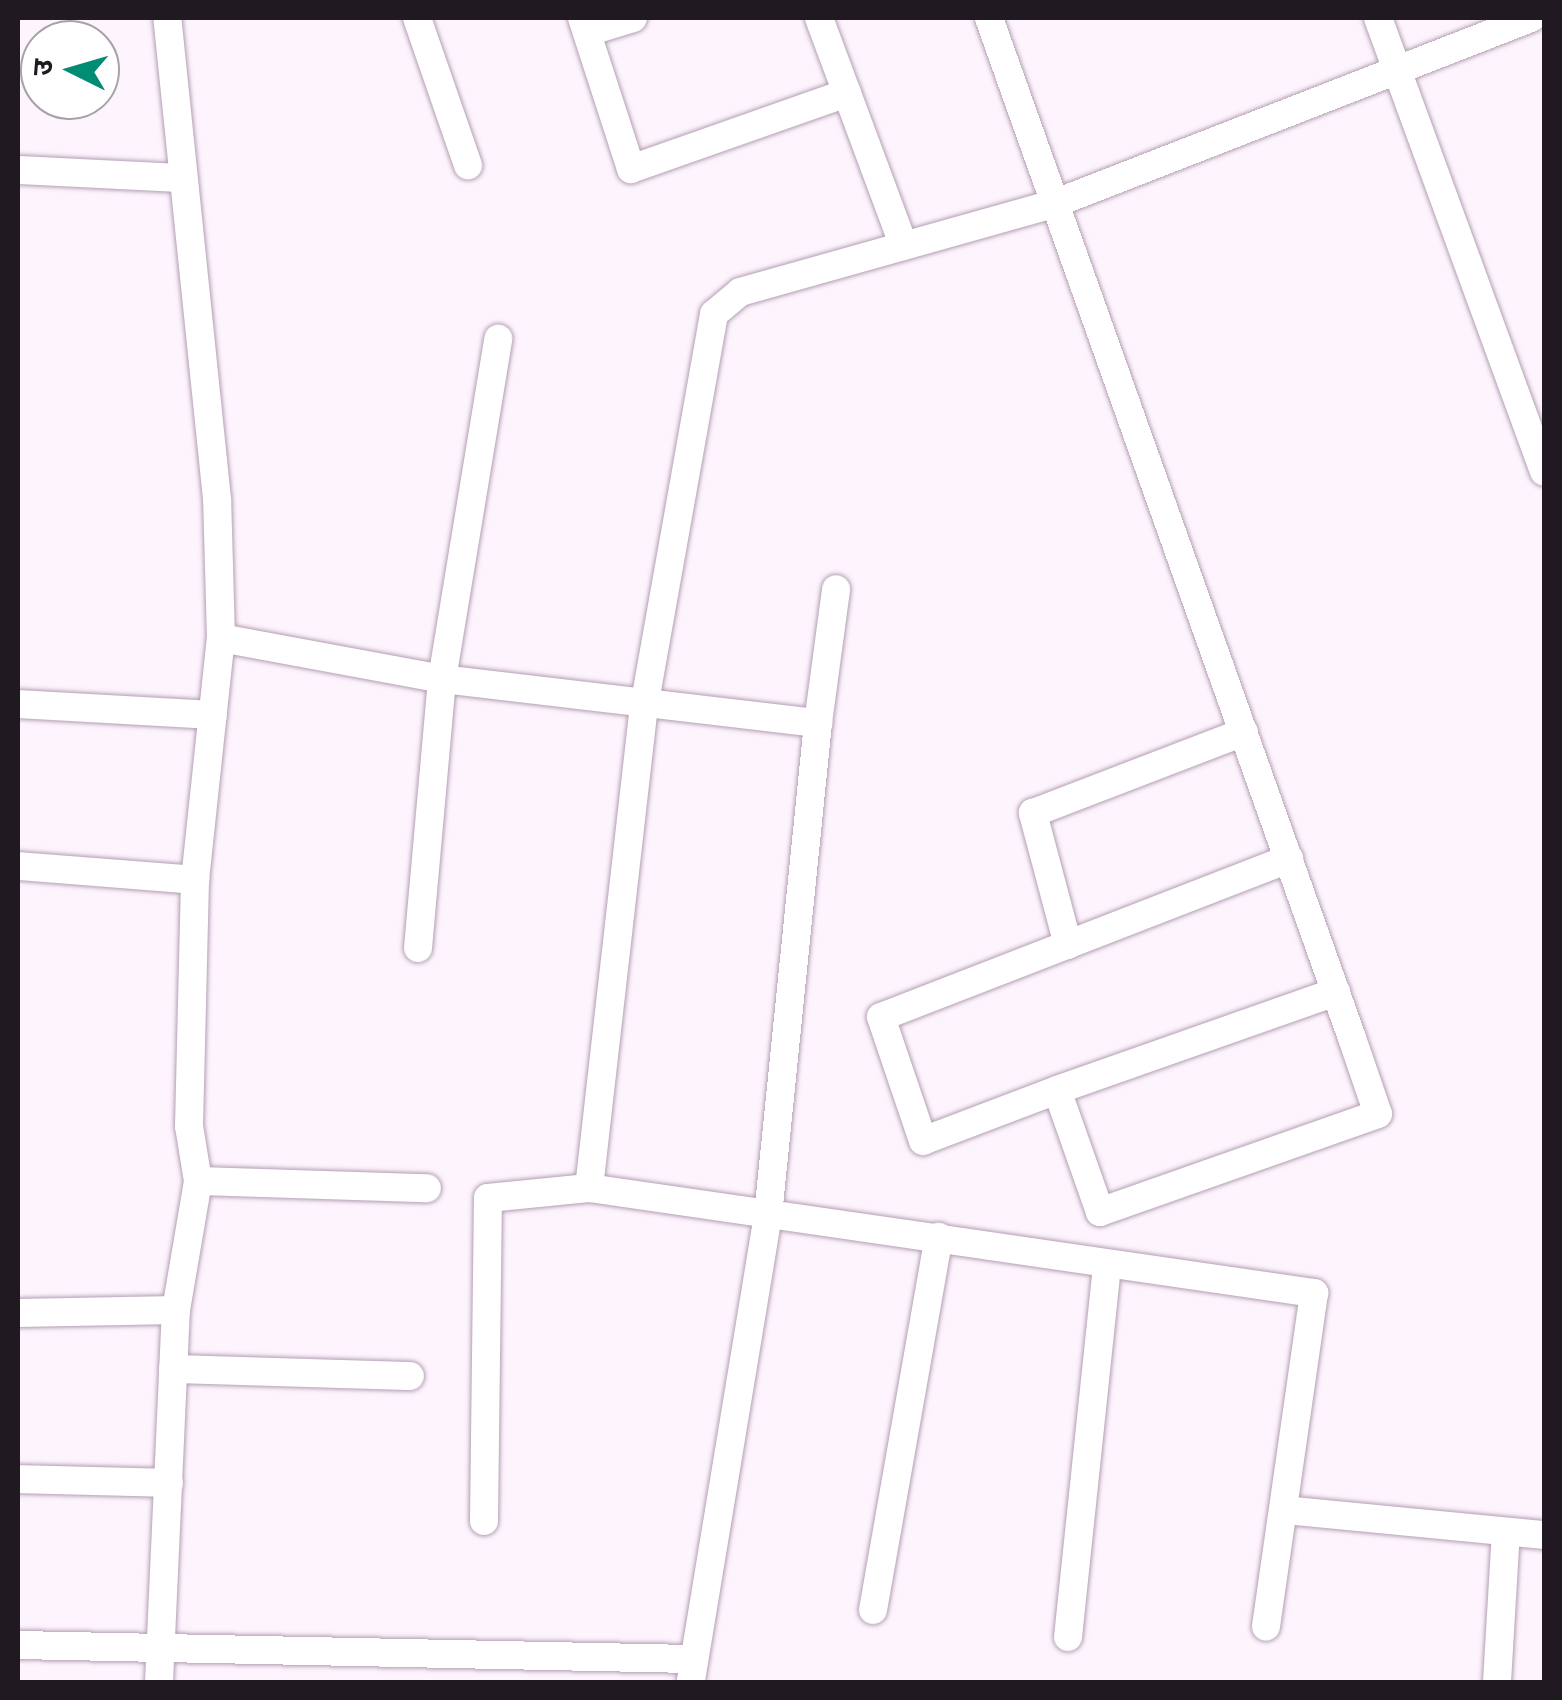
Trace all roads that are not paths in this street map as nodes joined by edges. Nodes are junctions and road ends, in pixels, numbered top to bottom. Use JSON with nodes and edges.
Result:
{"nodes":[{"id":1,"x":167,"y":18,"type":"edge"},
{"id":2,"x":417,"y":18,"type":"edge"},
{"id":3,"x":633,"y":18,"type":"edge"},
{"id":4,"x":819,"y":18,"type":"edge"},
{"id":5,"x":990,"y":18,"type":"edge"},
{"id":6,"x":1378,"y":18,"type":"edge"},
{"id":7,"x":1532,"y":18,"type":"edge"},
{"id":8,"x":584,"y":25,"type":"edge"},
{"id":9,"x":1397,"y":67,"type":"junction"},
{"id":10,"x":847,"y":93,"type":"junction"},
{"id":11,"x":468,"y":165,"type":"dead end"},
{"id":12,"x":18,"y":170,"type":"edge"},
{"id":13,"x":180,"y":178,"type":"junction"},
{"id":14,"x":1056,"y":203,"type":"junction"},
{"id":15,"x":904,"y":246,"type":"junction"},
{"id":16,"x":498,"y":338,"type":"dead end"},
{"id":17,"x":1533,"y":406,"type":"edge"},
{"id":18,"x":1544,"y":472,"type":"edge"},
{"id":19,"x":836,"y":589,"type":"dead end"},
{"id":20,"x":221,"y":638,"type":"junction"},
{"id":21,"x":442,"y":679,"type":"junction"},
{"id":22,"x":18,"y":704,"type":"edge"},
{"id":23,"x":644,"y":706,"type":"junction"},
{"id":24,"x":213,"y":715,"type":"junction"},
{"id":25,"x":818,"y":723,"type":"junction"},
{"id":26,"x":1244,"y":732,"type":"junction"},
{"id":27,"x":1289,"y":859,"type":"junction"},
{"id":28,"x":18,"y":866,"type":"edge"},
{"id":29,"x":195,"y":880,"type":"junction"},
{"id":30,"x":1068,"y":944,"type":"junction"},
{"id":31,"x":418,"y":948,"type":"dead end"},
{"id":32,"x":1336,"y":992,"type":"junction"},
{"id":33,"x":1057,"y":1090,"type":"junction"},
{"id":34,"x":198,"y":1181,"type":"junction"},
{"id":35,"x":427,"y":1188,"type":"dead end"},
{"id":36,"x":589,"y":1188,"type":"junction"},
{"id":37,"x":768,"y":1215,"type":"junction"},
{"id":38,"x":939,"y":1238,"type":"junction"},
{"id":39,"x":1107,"y":1267,"type":"junction"},
{"id":40,"x":176,"y":1310,"type":"junction"},
{"id":41,"x":18,"y":1313,"type":"edge"},
{"id":42,"x":174,"y":1369,"type":"junction"},
{"id":43,"x":410,"y":1376,"type":"dead end"},
{"id":44,"x":18,"y":1479,"type":"edge"},
{"id":45,"x":169,"y":1483,"type":"junction"},
{"id":46,"x":1284,"y":1510,"type":"junction"},
{"id":47,"x":484,"y":1521,"type":"dead end"},
{"id":48,"x":1506,"y":1532,"type":"junction"},
{"id":49,"x":1544,"y":1534,"type":"edge"},
{"id":50,"x":873,"y":1610,"type":"dead end"},
{"id":51,"x":1266,"y":1627,"type":"dead end"},
{"id":52,"x":1068,"y":1638,"type":"dead end"},
{"id":53,"x":18,"y":1645,"type":"edge"},
{"id":54,"x":161,"y":1645,"type":"junction"},
{"id":55,"x":691,"y":1670,"type":"edge"},
{"id":56,"x":159,"y":1682,"type":"edge"},
{"id":57,"x":1497,"y":1682,"type":"edge"}],
"edges":[{"from":1,"to":13,"type":"street"},
{"from":2,"to":11,"type":"street"},
{"from":3,"to":8,"type":"street"},
{"from":4,"to":10,"type":"street"},
{"from":5,"to":14,"type":"street"},
{"from":6,"to":9,"type":"street"},
{"from":7,"to":9,"type":"street"},
{"from":8,"to":10,"type":"street"},
{"from":9,"to":14,"type":"street"},
{"from":9,"to":17,"type":"street"},
{"from":10,"to":15,"type":"street"},
{"from":12,"to":13,"type":"street"},
{"from":13,"to":20,"type":"street"},
{"from":14,"to":15,"type":"street"},
{"from":14,"to":26,"type":"street"},
{"from":15,"to":23,"type":"street"},
{"from":16,"to":21,"type":"street"},
{"from":17,"to":18,"type":"street"},
{"from":19,"to":25,"type":"street"},
{"from":20,"to":21,"type":"street"},
{"from":20,"to":24,"type":"street"},
{"from":21,"to":23,"type":"street"},
{"from":21,"to":31,"type":"street"},
{"from":22,"to":24,"type":"street"},
{"from":23,"to":25,"type":"street"},
{"from":23,"to":36,"type":"street"},
{"from":24,"to":29,"type":"street"},
{"from":25,"to":37,"type":"street"},
{"from":26,"to":27,"type":"street"},
{"from":26,"to":30,"type":"street"},
{"from":27,"to":30,"type":"street"},
{"from":27,"to":32,"type":"street"},
{"from":28,"to":29,"type":"street"},
{"from":29,"to":34,"type":"street"},
{"from":30,"to":33,"type":"street"},
{"from":32,"to":33,"type":"street"},
{"from":32,"to":33,"type":"street"},
{"from":34,"to":35,"type":"street"},
{"from":34,"to":40,"type":"street"},
{"from":36,"to":37,"type":"street"},
{"from":36,"to":47,"type":"street"},
{"from":37,"to":38,"type":"street"},
{"from":37,"to":55,"type":"street"},
{"from":38,"to":39,"type":"street"},
{"from":38,"to":50,"type":"street"},
{"from":39,"to":46,"type":"street"},
{"from":39,"to":52,"type":"street"},
{"from":40,"to":41,"type":"street"},
{"from":40,"to":42,"type":"street"},
{"from":42,"to":43,"type":"street"},
{"from":42,"to":45,"type":"street"},
{"from":44,"to":45,"type":"street"},
{"from":45,"to":54,"type":"street"},
{"from":46,"to":48,"type":"street"},
{"from":46,"to":51,"type":"street"},
{"from":48,"to":49,"type":"street"},
{"from":48,"to":57,"type":"street"},
{"from":53,"to":54,"type":"street"},
{"from":54,"to":55,"type":"street"},
{"from":54,"to":56,"type":"street"}]}
